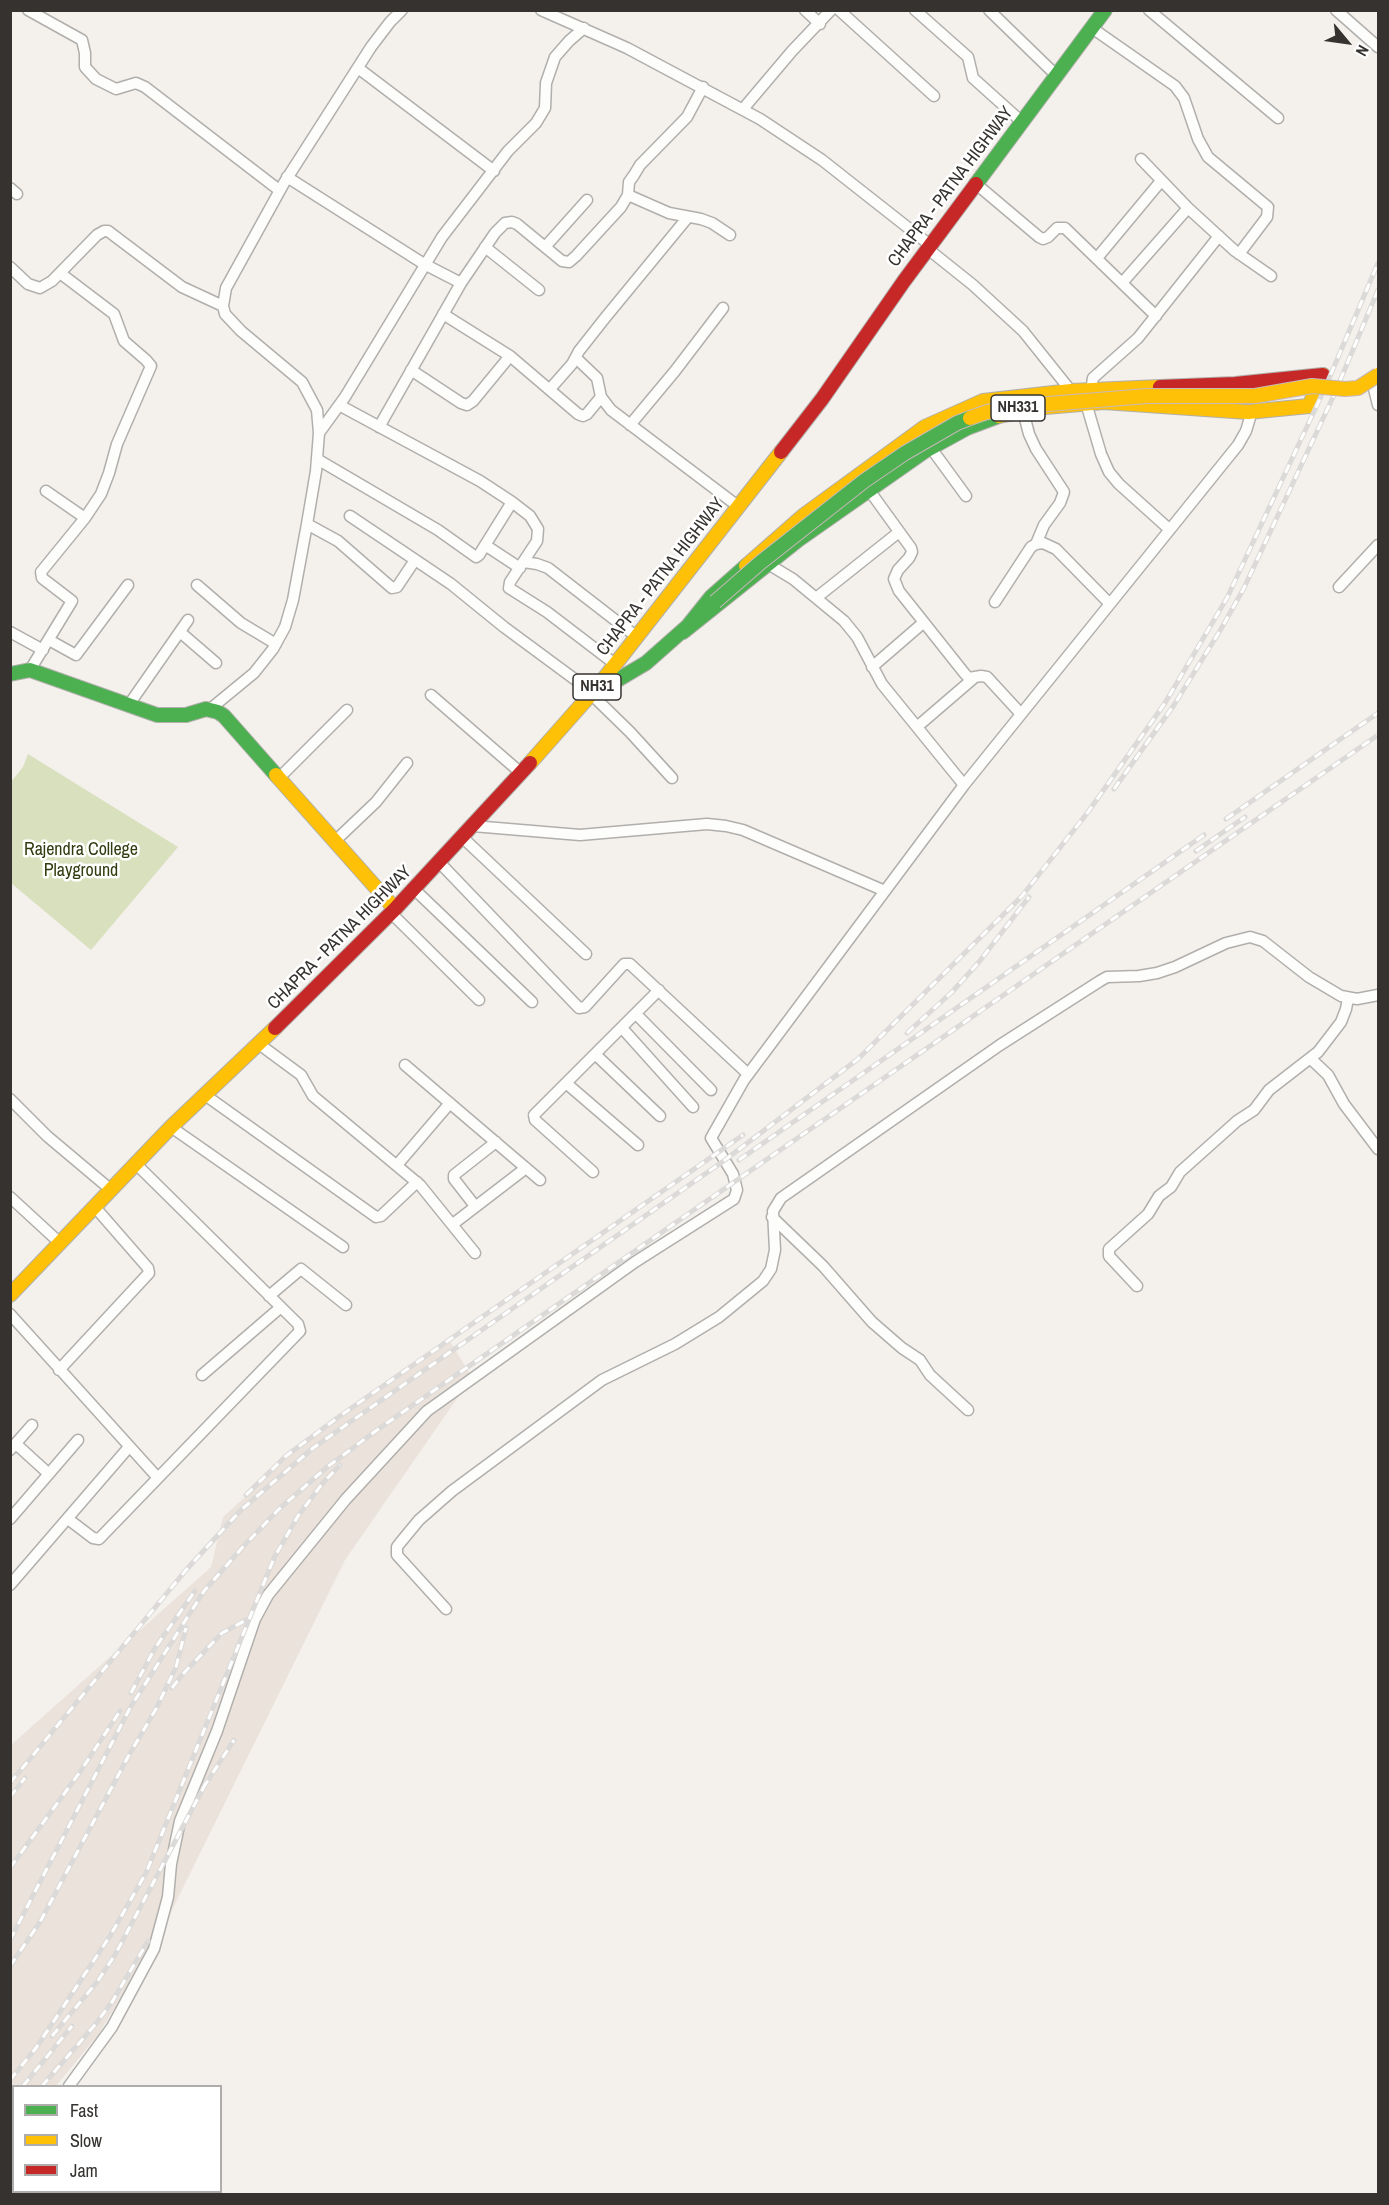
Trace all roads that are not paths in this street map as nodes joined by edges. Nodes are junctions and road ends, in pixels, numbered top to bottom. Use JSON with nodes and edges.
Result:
{"nodes":[{"id":1,"x":28,"y":10,"type":"edge"},
{"id":2,"x":402,"y":10,"type":"edge"},
{"id":3,"x":541,"y":10,"type":"edge"},
{"id":4,"x":805,"y":10,"type":"edge"},
{"id":5,"x":831,"y":10,"type":"edge"},
{"id":6,"x":839,"y":10,"type":"edge"},
{"id":7,"x":915,"y":10,"type":"edge"},
{"id":8,"x":989,"y":10,"type":"edge"},
{"id":9,"x":1105,"y":10,"type":"edge"},
{"id":10,"x":1149,"y":10,"type":"edge"},
{"id":11,"x":1336,"y":10,"type":"edge"},
{"id":12,"x":820,"y":24,"type":"junction"},
{"id":13,"x":584,"y":28,"type":"junction"},
{"id":14,"x":1092,"y":28,"type":"junction"},
{"id":15,"x":1378,"y":47,"type":"edge"},
{"id":16,"x":358,"y":68,"type":"junction"},
{"id":17,"x":1057,"y":76,"type":"junction"},
{"id":18,"x":703,"y":87,"type":"junction"},
{"id":19,"x":934,"y":96,"type":"dead end"},
{"id":20,"x":743,"y":109,"type":"junction"},
{"id":21,"x":1278,"y":118,"type":"dead end"},
{"id":22,"x":1022,"y":122,"type":"junction"},
{"id":23,"x":1141,"y":159,"type":"dead end"},
{"id":24,"x":494,"y":171,"type":"junction"},
{"id":25,"x":287,"y":177,"type":"junction"},
{"id":26,"x":1161,"y":181,"type":"junction"},
{"id":27,"x":975,"y":183,"type":"junction"},
{"id":28,"x":279,"y":190,"type":"junction"},
{"id":29,"x":628,"y":195,"type":"junction"},
{"id":30,"x":587,"y":200,"type":"dead end"},
{"id":31,"x":1188,"y":208,"type":"junction"},
{"id":32,"x":688,"y":217,"type":"junction"},
{"id":33,"x":730,"y":234,"type":"dead end"},
{"id":34,"x":1219,"y":236,"type":"junction"},
{"id":35,"x":485,"y":247,"type":"junction"},
{"id":36,"x":545,"y":247,"type":"junction"},
{"id":37,"x":929,"y":247,"type":"junction"},
{"id":38,"x":1239,"y":254,"type":"junction"},
{"id":39,"x":1097,"y":258,"type":"junction"},
{"id":40,"x":424,"y":264,"type":"junction"},
{"id":41,"x":10,"y":267,"type":"edge"},
{"id":42,"x":60,"y":273,"type":"junction"},
{"id":43,"x":1271,"y":276,"type":"dead end"},
{"id":44,"x":1122,"y":283,"type":"junction"},
{"id":45,"x":461,"y":284,"type":"junction"},
{"id":46,"x":539,"y":290,"type":"dead end"},
{"id":47,"x":223,"y":306,"type":"junction"},
{"id":48,"x":723,"y":308,"type":"dead end"},
{"id":49,"x":443,"y":314,"type":"junction"},
{"id":50,"x":1156,"y":316,"type":"junction"},
{"id":51,"x":510,"y":356,"type":"junction"},
{"id":52,"x":576,"y":358,"type":"junction"},
{"id":53,"x":1378,"y":369,"type":"edge"},
{"id":54,"x":411,"y":370,"type":"junction"},
{"id":55,"x":1378,"y":375,"type":"edge"},
{"id":56,"x":1327,"y":379,"type":"junction"},
{"id":57,"x":1376,"y":387,"type":"edge"},
{"id":58,"x":550,"y":389,"type":"junction"},
{"id":59,"x":1071,"y":391,"type":"junction"},
{"id":60,"x":1089,"y":397,"type":"junction"},
{"id":61,"x":601,"y":398,"type":"junction"},
{"id":62,"x":339,"y":405,"type":"junction"},
{"id":63,"x":1378,"y":405,"type":"edge"},
{"id":64,"x":1023,"y":411,"type":"junction"},
{"id":65,"x":1252,"y":411,"type":"junction"},
{"id":66,"x":630,"y":424,"type":"junction"},
{"id":67,"x":379,"y":427,"type":"junction"},
{"id":68,"x":319,"y":433,"type":"junction"},
{"id":69,"x":931,"y":448,"type":"junction"},
{"id":70,"x":317,"y":459,"type":"junction"},
{"id":71,"x":868,"y":490,"type":"junction"},
{"id":72,"x":46,"y":491,"type":"dead end"},
{"id":73,"x":966,"y":496,"type":"dead end"},
{"id":74,"x":512,"y":502,"type":"junction"},
{"id":75,"x":739,"y":507,"type":"junction"},
{"id":76,"x":350,"y":516,"type":"dead end"},
{"id":77,"x":85,"y":518,"type":"junction"},
{"id":78,"x":308,"y":524,"type":"junction"},
{"id":79,"x":1169,"y":529,"type":"junction"},
{"id":80,"x":899,"y":532,"type":"junction"},
{"id":81,"x":1036,"y":544,"type":"junction"},
{"id":82,"x":485,"y":545,"type":"junction"},
{"id":83,"x":1378,"y":545,"type":"edge"},
{"id":84,"x":415,"y":560,"type":"junction"},
{"id":85,"x":768,"y":564,"type":"junction"},
{"id":86,"x":522,"y":565,"type":"junction"},
{"id":87,"x":128,"y":585,"type":"dead end"},
{"id":88,"x":197,"y":585,"type":"dead end"},
{"id":89,"x":1339,"y":587,"type":"dead end"},
{"id":90,"x":816,"y":598,"type":"junction"},
{"id":91,"x":995,"y":602,"type":"dead end"},
{"id":92,"x":1109,"y":603,"type":"junction"},
{"id":93,"x":188,"y":620,"type":"dead end"},
{"id":94,"x":923,"y":623,"type":"junction"},
{"id":95,"x":10,"y":632,"type":"edge"},
{"id":96,"x":180,"y":632,"type":"junction"},
{"id":97,"x":683,"y":632,"type":"junction"},
{"id":98,"x":637,"y":637,"type":"junction"},
{"id":99,"x":276,"y":644,"type":"junction"},
{"id":100,"x":46,"y":645,"type":"junction"},
{"id":101,"x":216,"y":663,"type":"dead end"},
{"id":102,"x":615,"y":664,"type":"junction"},
{"id":103,"x":872,"y":667,"type":"junction"},
{"id":104,"x":30,"y":670,"type":"junction"},
{"id":105,"x":10,"y":674,"type":"edge"},
{"id":106,"x":975,"y":677,"type":"junction"},
{"id":107,"x":594,"y":690,"type":"junction"},
{"id":108,"x":431,"y":695,"type":"dead end"},
{"id":109,"x":128,"y":706,"type":"junction"},
{"id":110,"x":209,"y":710,"type":"junction"},
{"id":111,"x":347,"y":710,"type":"dead end"},
{"id":112,"x":1021,"y":714,"type":"junction"},
{"id":113,"x":918,"y":726,"type":"junction"},
{"id":114,"x":406,"y":763,"type":"dead end"},
{"id":115,"x":521,"y":773,"type":"junction"},
{"id":116,"x":279,"y":778,"type":"junction"},
{"id":117,"x":672,"y":778,"type":"dead end"},
{"id":118,"x":964,"y":785,"type":"junction"},
{"id":119,"x":473,"y":826,"type":"junction"},
{"id":120,"x":462,"y":837,"type":"junction"},
{"id":121,"x":335,"y":841,"type":"junction"},
{"id":122,"x":439,"y":862,"type":"junction"},
{"id":123,"x":414,"y":889,"type":"junction"},
{"id":124,"x":885,"y":891,"type":"junction"},
{"id":125,"x":393,"y":911,"type":"junction"},
{"id":126,"x":586,"y":954,"type":"dead end"},
{"id":127,"x":659,"y":990,"type":"junction"},
{"id":128,"x":1378,"y":994,"type":"edge"},
{"id":129,"x":1348,"y":998,"type":"junction"},
{"id":130,"x":479,"y":1000,"type":"dead end"},
{"id":131,"x":532,"y":1002,"type":"dead end"},
{"id":132,"x":636,"y":1014,"type":"junction"},
{"id":133,"x":622,"y":1028,"type":"junction"},
{"id":134,"x":259,"y":1044,"type":"junction"},
{"id":135,"x":595,"y":1054,"type":"junction"},
{"id":136,"x":1311,"y":1059,"type":"junction"},
{"id":137,"x":405,"y":1065,"type":"dead end"},
{"id":138,"x":748,"y":1074,"type":"junction"},
{"id":139,"x":566,"y":1083,"type":"junction"},
{"id":140,"x":711,"y":1090,"type":"dead end"},
{"id":141,"x":205,"y":1095,"type":"junction"},
{"id":142,"x":10,"y":1100,"type":"edge"},
{"id":143,"x":450,"y":1103,"type":"junction"},
{"id":144,"x":693,"y":1107,"type":"dead end"},
{"id":145,"x":660,"y":1116,"type":"dead end"},
{"id":146,"x":171,"y":1127,"type":"junction"},
{"id":147,"x":496,"y":1142,"type":"junction"},
{"id":148,"x":638,"y":1146,"type":"dead end"},
{"id":149,"x":1378,"y":1149,"type":"edge"},
{"id":150,"x":135,"y":1163,"type":"junction"},
{"id":151,"x":397,"y":1165,"type":"junction"},
{"id":152,"x":526,"y":1168,"type":"junction"},
{"id":153,"x":593,"y":1172,"type":"dead end"},
{"id":154,"x":540,"y":1180,"type":"dead end"},
{"id":155,"x":417,"y":1182,"type":"junction"},
{"id":156,"x":110,"y":1189,"type":"junction"},
{"id":157,"x":10,"y":1197,"type":"edge"},
{"id":158,"x":94,"y":1206,"type":"junction"},
{"id":159,"x":476,"y":1206,"type":"junction"},
{"id":160,"x":772,"y":1217,"type":"junction"},
{"id":161,"x":453,"y":1224,"type":"junction"},
{"id":162,"x":60,"y":1243,"type":"junction"},
{"id":163,"x":343,"y":1246,"type":"dead end"},
{"id":164,"x":476,"y":1253,"type":"dead end"},
{"id":165,"x":1137,"y":1286,"type":"dead end"},
{"id":166,"x":10,"y":1295,"type":"edge"},
{"id":167,"x":269,"y":1296,"type":"junction"},
{"id":168,"x":346,"y":1305,"type":"dead end"},
{"id":169,"x":280,"y":1307,"type":"junction"},
{"id":170,"x":10,"y":1314,"type":"edge"},
{"id":171,"x":59,"y":1370,"type":"junction"},
{"id":172,"x":202,"y":1375,"type":"dead end"},
{"id":173,"x":968,"y":1410,"type":"dead end"},
{"id":174,"x":32,"y":1425,"type":"dead end"},
{"id":175,"x":78,"y":1440,"type":"dead end"},
{"id":176,"x":129,"y":1446,"type":"junction"},
{"id":177,"x":13,"y":1447,"type":"edge"},
{"id":178,"x":49,"y":1474,"type":"junction"},
{"id":179,"x":158,"y":1478,"type":"junction"},
{"id":180,"x":10,"y":1519,"type":"edge"},
{"id":181,"x":68,"y":1519,"type":"junction"},
{"id":182,"x":10,"y":1585,"type":"edge"},
{"id":183,"x":446,"y":1609,"type":"dead end"},
{"id":184,"x":70,"y":2085,"type":"edge"}],
"edges":[{"from":1,"to":28,"type":"street"},
{"from":2,"to":16,"type":"street"},
{"from":3,"to":13,"type":"street"},
{"from":4,"to":12,"type":"street"},
{"from":5,"to":12,"type":"street"},
{"from":6,"to":19,"type":"street"},
{"from":7,"to":22,"type":"street"},
{"from":8,"to":17,"type":"street"},
{"from":9,"to":14,"type":"main road","name":"CHAPRA - PATNA HIGHWAY","number":"NH31"},
{"from":10,"to":21,"type":"street"},
{"from":11,"to":15,"type":"street"},
{"from":12,"to":20,"type":"street"},
{"from":13,"to":18,"type":"street"},
{"from":13,"to":24,"type":"street"},
{"from":14,"to":17,"type":"main road","name":"CHAPRA - PATNA HIGHWAY","number":"NH31"},
{"from":14,"to":38,"type":"street"},
{"from":16,"to":24,"type":"street"},
{"from":16,"to":25,"type":"street"},
{"from":17,"to":22,"type":"main road","name":"CHAPRA - PATNA HIGHWAY","number":"NH31"},
{"from":18,"to":20,"type":"street"},
{"from":18,"to":29,"type":"street"},
{"from":20,"to":37,"type":"street"},
{"from":22,"to":27,"type":"main road","name":"CHAPRA - PATNA HIGHWAY","number":"NH31"},
{"from":23,"to":26,"type":"street"},
{"from":24,"to":40,"type":"street"},
{"from":25,"to":28,"type":"street"},
{"from":25,"to":40,"type":"street"},
{"from":26,"to":31,"type":"street"},
{"from":26,"to":39,"type":"street"},
{"from":27,"to":37,"type":"main road","name":"CHAPRA - PATNA HIGHWAY","number":"NH31"},
{"from":27,"to":39,"type":"street"},
{"from":28,"to":47,"type":"street"},
{"from":29,"to":32,"type":"street"},
{"from":29,"to":36,"type":"street"},
{"from":30,"to":36,"type":"street"},
{"from":31,"to":34,"type":"street"},
{"from":31,"to":44,"type":"street"},
{"from":32,"to":33,"type":"street"},
{"from":32,"to":52,"type":"street"},
{"from":34,"to":38,"type":"street"},
{"from":34,"to":50,"type":"street"},
{"from":35,"to":36,"type":"street"},
{"from":35,"to":45,"type":"street"},
{"from":35,"to":46,"type":"street"},
{"from":37,"to":59,"type":"street"},
{"from":37,"to":75,"type":"main road","name":"CHAPRA - PATNA HIGHWAY","number":"NH31"},
{"from":38,"to":43,"type":"street"},
{"from":39,"to":44,"type":"street"},
{"from":40,"to":45,"type":"street"},
{"from":40,"to":62,"type":"street"},
{"from":41,"to":42,"type":"street"},
{"from":42,"to":47,"type":"street"},
{"from":42,"to":77,"type":"street"},
{"from":44,"to":50,"type":"street"},
{"from":45,"to":49,"type":"street"},
{"from":47,"to":68,"type":"street"},
{"from":48,"to":66,"type":"street"},
{"from":49,"to":51,"type":"street"},
{"from":49,"to":54,"type":"street"},
{"from":50,"to":60,"type":"street"},
{"from":51,"to":54,"type":"street"},
{"from":51,"to":58,"type":"street"},
{"from":52,"to":58,"type":"street"},
{"from":52,"to":61,"type":"street"},
{"from":53,"to":56,"type":"main road"},
{"from":54,"to":67,"type":"street"},
{"from":55,"to":97,"type":"main road","number":"NH331","bridge":true},
{"from":56,"to":57,"type":"main road"},
{"from":56,"to":60,"type":"main road"},
{"from":56,"to":65,"type":"main road"},
{"from":57,"to":63,"type":"street"},
{"from":58,"to":61,"type":"street"},
{"from":59,"to":60,"type":"main road"},
{"from":59,"to":97,"type":"main road"},
{"from":60,"to":64,"type":"main road"},
{"from":60,"to":65,"type":"main road"},
{"from":60,"to":79,"type":"street"},
{"from":61,"to":66,"type":"street"},
{"from":62,"to":67,"type":"street"},
{"from":62,"to":68,"type":"street"},
{"from":64,"to":69,"type":"main road"},
{"from":64,"to":81,"type":"street"},
{"from":65,"to":79,"type":"street"},
{"from":66,"to":75,"type":"street"},
{"from":67,"to":74,"type":"street"},
{"from":68,"to":70,"type":"street"},
{"from":69,"to":71,"type":"main road"},
{"from":69,"to":73,"type":"street"},
{"from":70,"to":78,"type":"street"},
{"from":70,"to":82,"type":"street"},
{"from":71,"to":80,"type":"street"},
{"from":71,"to":85,"type":"main road"},
{"from":72,"to":77,"type":"street"},
{"from":74,"to":82,"type":"street"},
{"from":74,"to":86,"type":"street"},
{"from":75,"to":98,"type":"main road","name":"CHAPRA - PATNA HIGHWAY","number":"NH31"},
{"from":76,"to":84,"type":"street"},
{"from":77,"to":100,"type":"street"},
{"from":78,"to":84,"type":"street"},
{"from":78,"to":99,"type":"street"},
{"from":79,"to":92,"type":"street"},
{"from":80,"to":90,"type":"street"},
{"from":80,"to":94,"type":"street"},
{"from":81,"to":91,"type":"street"},
{"from":81,"to":92,"type":"street"},
{"from":82,"to":86,"type":"street"},
{"from":83,"to":89,"type":"street"},
{"from":84,"to":107,"type":"street"},
{"from":85,"to":90,"type":"street"},
{"from":85,"to":97,"type":"main road"},
{"from":86,"to":98,"type":"street"},
{"from":86,"to":102,"type":"street"},
{"from":87,"to":100,"type":"street"},
{"from":88,"to":99,"type":"street"},
{"from":90,"to":103,"type":"street"},
{"from":92,"to":112,"type":"street"},
{"from":93,"to":96,"type":"street"},
{"from":94,"to":103,"type":"street"},
{"from":94,"to":106,"type":"street"},
{"from":95,"to":100,"type":"street"},
{"from":96,"to":101,"type":"street"},
{"from":96,"to":109,"type":"street"},
{"from":97,"to":107,"type":"main road","number":"NH331"},
{"from":98,"to":102,"type":"main road","name":"CHAPRA - PATNA HIGHWAY","number":"NH31"},
{"from":99,"to":110,"type":"street"},
{"from":100,"to":104,"type":"street"},
{"from":102,"to":107,"type":"main road","name":"CHAPRA - PATNA HIGHWAY","number":"NH31"},
{"from":103,"to":113,"type":"street"},
{"from":104,"to":105,"type":"main road"},
{"from":104,"to":109,"type":"main road"},
{"from":106,"to":112,"type":"street"},
{"from":106,"to":113,"type":"street"},
{"from":107,"to":115,"type":"main road","name":"CHAPRA - PATNA HIGHWAY","number":"NH31"},
{"from":107,"to":117,"type":"street"},
{"from":108,"to":115,"type":"street"},
{"from":109,"to":110,"type":"main road"},
{"from":110,"to":116,"type":"main road"},
{"from":111,"to":116,"type":"street"},
{"from":112,"to":118,"type":"street"},
{"from":113,"to":118,"type":"street"},
{"from":114,"to":121,"type":"street"},
{"from":115,"to":119,"type":"main road","name":"CHAPRA - PATNA HIGHWAY","number":"NH31"},
{"from":116,"to":121,"type":"main road"},
{"from":118,"to":124,"type":"street"},
{"from":119,"to":120,"type":"main road","name":"CHAPRA - PATNA HIGHWAY","number":"NH31"},
{"from":119,"to":124,"type":"street"},
{"from":120,"to":122,"type":"main road","name":"CHAPRA - PATNA HIGHWAY","number":"NH31"},
{"from":120,"to":126,"type":"street"},
{"from":121,"to":125,"type":"main road"},
{"from":122,"to":123,"type":"main road","name":"CHAPRA - PATNA HIGHWAY","number":"NH31"},
{"from":122,"to":127,"type":"street"},
{"from":123,"to":125,"type":"main road","name":"CHAPRA - PATNA HIGHWAY","number":"NH31"},
{"from":123,"to":131,"type":"street"},
{"from":124,"to":138,"type":"street"},
{"from":125,"to":130,"type":"street"},
{"from":125,"to":134,"type":"main road","name":"CHAPRA - PATNA HIGHWAY","number":"NH31"},
{"from":127,"to":132,"type":"street"},
{"from":127,"to":138,"type":"street"},
{"from":128,"to":129,"type":"street"},
{"from":129,"to":136,"type":"street"},
{"from":129,"to":160,"type":"street"},
{"from":132,"to":133,"type":"street"},
{"from":132,"to":140,"type":"street"},
{"from":133,"to":135,"type":"street"},
{"from":133,"to":144,"type":"street"},
{"from":134,"to":141,"type":"main road","name":"CHAPRA - PATNA HIGHWAY","number":"NH31"},
{"from":134,"to":151,"type":"street"},
{"from":135,"to":139,"type":"street"},
{"from":135,"to":145,"type":"street"},
{"from":136,"to":149,"type":"street"},
{"from":136,"to":165,"type":"street"},
{"from":137,"to":143,"type":"street"},
{"from":138,"to":184,"type":"street"},
{"from":139,"to":148,"type":"street"},
{"from":139,"to":153,"type":"street"},
{"from":141,"to":146,"type":"main road","name":"CHAPRA - PATNA HIGHWAY","number":"NH31"},
{"from":141,"to":155,"type":"street"},
{"from":142,"to":156,"type":"street"},
{"from":143,"to":147,"type":"street"},
{"from":143,"to":151,"type":"street"},
{"from":146,"to":150,"type":"main road","name":"CHAPRA - PATNA HIGHWAY","number":"NH31"},
{"from":146,"to":163,"type":"street"},
{"from":147,"to":152,"type":"street"},
{"from":147,"to":159,"type":"street"},
{"from":150,"to":156,"type":"main road","name":"CHAPRA - PATNA HIGHWAY","number":"NH31"},
{"from":150,"to":167,"type":"street"},
{"from":151,"to":155,"type":"street"},
{"from":152,"to":154,"type":"street"},
{"from":152,"to":159,"type":"street"},
{"from":155,"to":161,"type":"street"},
{"from":156,"to":158,"type":"main road","name":"CHAPRA - PATNA HIGHWAY","number":"NH31"},
{"from":157,"to":162,"type":"street"},
{"from":158,"to":162,"type":"main road","name":"CHAPRA - PATNA HIGHWAY","number":"NH31"},
{"from":158,"to":171,"type":"street"},
{"from":159,"to":161,"type":"street"},
{"from":160,"to":173,"type":"street"},
{"from":160,"to":183,"type":"street"},
{"from":161,"to":164,"type":"street"},
{"from":162,"to":166,"type":"main road","name":"CHAPRA - PATNA HIGHWAY","number":"NH31"},
{"from":167,"to":168,"type":"street"},
{"from":167,"to":169,"type":"street"},
{"from":169,"to":172,"type":"street"},
{"from":169,"to":179,"type":"street"},
{"from":170,"to":171,"type":"street"},
{"from":171,"to":176,"type":"street"},
{"from":174,"to":177,"type":"street"},
{"from":175,"to":178,"type":"street"},
{"from":176,"to":179,"type":"street"},
{"from":176,"to":181,"type":"street"},
{"from":177,"to":178,"type":"street"},
{"from":178,"to":180,"type":"street"},
{"from":179,"to":181,"type":"street"},
{"from":181,"to":182,"type":"street"}]}
